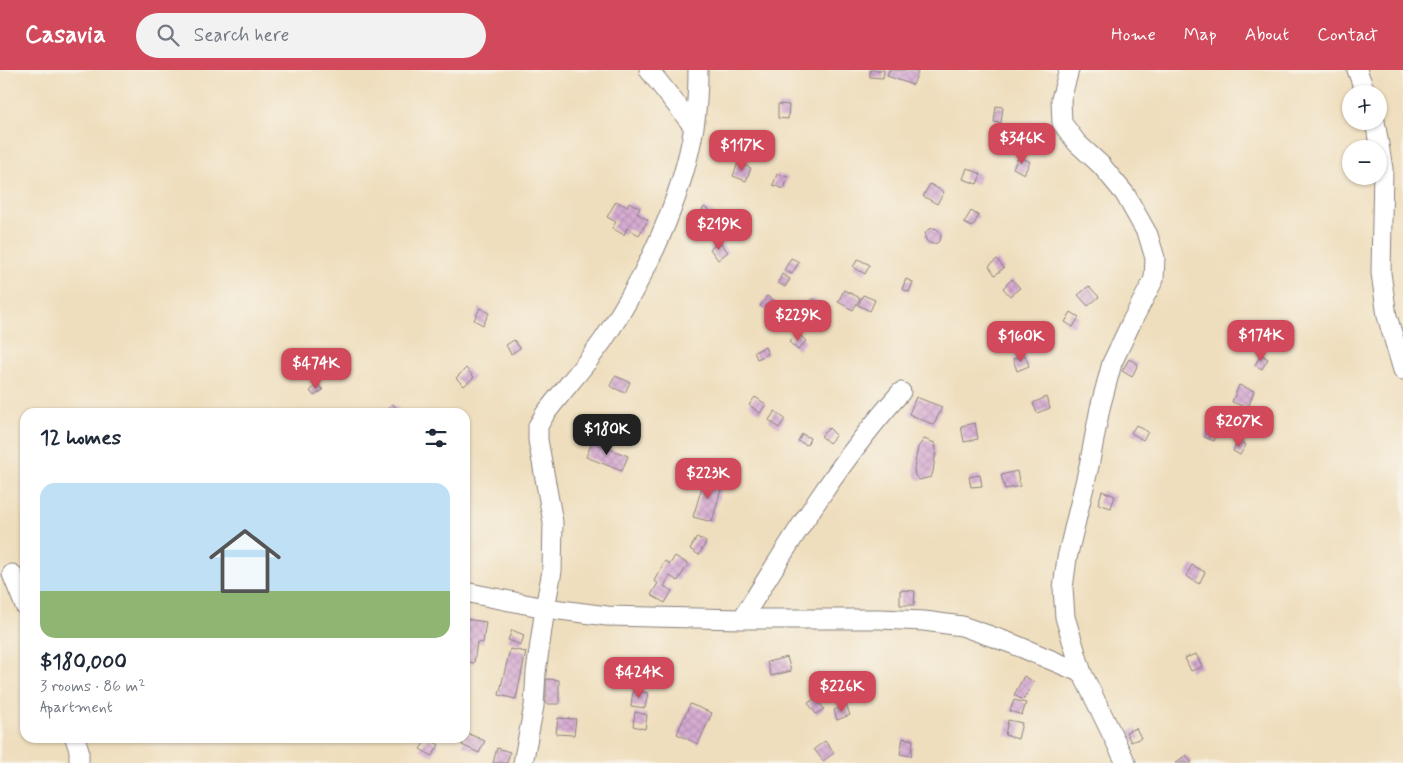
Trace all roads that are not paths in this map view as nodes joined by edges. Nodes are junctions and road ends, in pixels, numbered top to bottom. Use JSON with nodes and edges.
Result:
{"nodes":[{"id":1,"x":649,"y":70,"type":"edge"},
{"id":2,"x":698,"y":70,"type":"edge"},
{"id":3,"x":1069,"y":70,"type":"edge"},
{"id":4,"x":1358,"y":70,"type":"edge"},
{"id":5,"x":1363,"y":85,"type":"edge"},
{"id":6,"x":694,"y":127,"type":"junction"},
{"id":7,"x":1376,"y":130,"type":"edge"},
{"id":8,"x":1403,"y":370,"type":"edge"},
{"id":9,"x":901,"y":392,"type":"dead end"},
{"id":10,"x":12,"y":574,"type":"edge"},
{"id":11,"x":470,"y":593,"type":"edge"},
{"id":12,"x":20,"y":594,"type":"edge"},
{"id":13,"x":545,"y":608,"type":"junction"},
{"id":14,"x":742,"y":619,"type":"junction"},
{"id":15,"x":1082,"y":673,"type":"junction"},
{"id":16,"x":77,"y":743,"type":"edge"},
{"id":17,"x":79,"y":763,"type":"edge"},
{"id":18,"x":523,"y":763,"type":"edge"},
{"id":19,"x":1126,"y":763,"type":"edge"}],
"edges":[{"from":1,"to":6,"type":"street"},
{"from":2,"to":6,"type":"street"},
{"from":3,"to":15,"type":"street"},
{"from":4,"to":5,"type":"street"},
{"from":6,"to":13,"type":"street"},
{"from":7,"to":8,"type":"street"},
{"from":9,"to":14,"type":"street"},
{"from":10,"to":12,"type":"street"},
{"from":11,"to":13,"type":"street"},
{"from":13,"to":14,"type":"street"},
{"from":13,"to":18,"type":"street"},
{"from":14,"to":15,"type":"street"},
{"from":15,"to":19,"type":"street"},
{"from":16,"to":17,"type":"street"}]}
